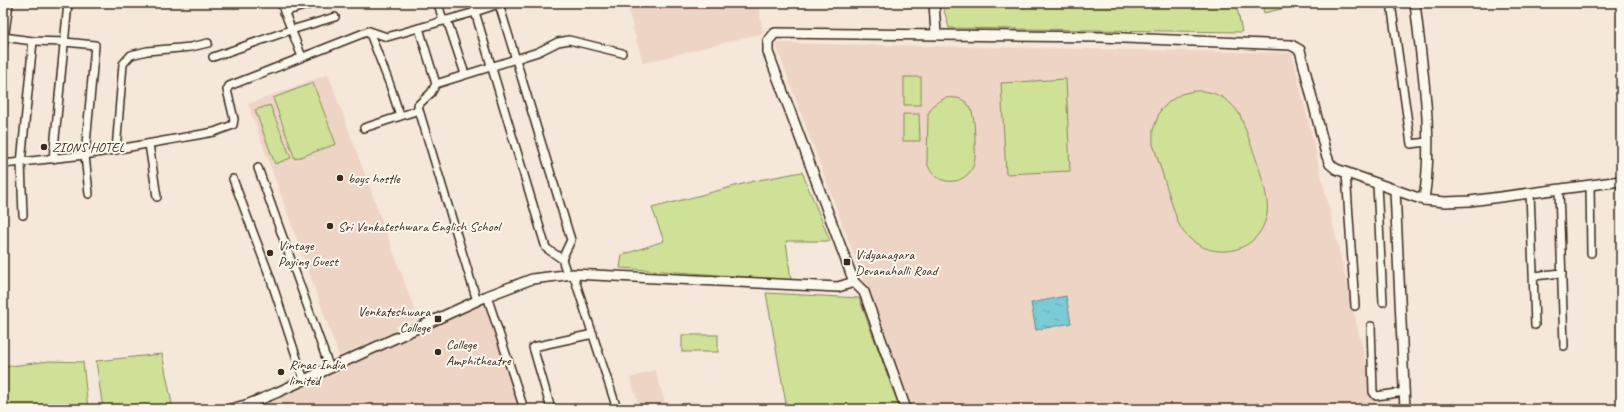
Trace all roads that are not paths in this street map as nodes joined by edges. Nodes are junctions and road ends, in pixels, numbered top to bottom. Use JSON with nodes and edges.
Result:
{"nodes":[{"id":1,"x":9,"y":3,"type":"edge"},
{"id":2,"x":68,"y":3,"type":"edge"},
{"id":3,"x":281,"y":3,"type":"edge"},
{"id":4,"x":314,"y":3,"type":"edge"},
{"id":5,"x":438,"y":3,"type":"edge"},
{"id":6,"x":474,"y":3,"type":"edge"},
{"id":7,"x":934,"y":3,"type":"edge"},
{"id":8,"x":1391,"y":3,"type":"edge"},
{"id":9,"x":1415,"y":3,"type":"edge"},
{"id":10,"x":284,"y":12,"type":"junction"},
{"id":11,"x":475,"y":12,"type":"junction"},
{"id":12,"x":335,"y":17,"type":"dead end"},
{"id":13,"x":445,"y":21,"type":"junction"},
{"id":14,"x":419,"y":28,"type":"junction"},
{"id":15,"x":291,"y":30,"type":"junction"},
{"id":16,"x":369,"y":31,"type":"junction"},
{"id":17,"x":936,"y":34,"type":"junction"},
{"id":18,"x":4,"y":37,"type":"edge"},
{"id":19,"x":33,"y":41,"type":"junction"},
{"id":20,"x":65,"y":42,"type":"junction"},
{"id":21,"x":208,"y":43,"type":"dead end"},
{"id":22,"x":3,"y":46,"type":"edge"},
{"id":23,"x":622,"y":53,"type":"dead end"},
{"id":24,"x":212,"y":57,"type":"dead end"},
{"id":25,"x":302,"y":57,"type":"junction"},
{"id":26,"x":516,"y":59,"type":"junction"},
{"id":27,"x":491,"y":66,"type":"junction"},
{"id":28,"x":465,"y":74,"type":"junction"},
{"id":29,"x":436,"y":84,"type":"junction"},
{"id":30,"x":419,"y":110,"type":"junction"},
{"id":31,"x":400,"y":116,"type":"junction"},
{"id":32,"x":364,"y":128,"type":"dead end"},
{"id":33,"x":1427,"y":142,"type":"junction"},
{"id":34,"x":149,"y":144,"type":"junction"},
{"id":35,"x":116,"y":150,"type":"junction"},
{"id":36,"x":85,"y":155,"type":"junction"},
{"id":37,"x":53,"y":159,"type":"junction"},
{"id":38,"x":21,"y":163,"type":"junction"},
{"id":39,"x":3,"y":164,"type":"edge"},
{"id":40,"x":258,"y":168,"type":"dead end"},
{"id":41,"x":1346,"y":173,"type":"junction"},
{"id":42,"x":233,"y":179,"type":"dead end"},
{"id":43,"x":1621,"y":181,"type":"edge"},
{"id":44,"x":1377,"y":184,"type":"junction"},
{"id":45,"x":1590,"y":185,"type":"junction"},
{"id":46,"x":1559,"y":189,"type":"junction"},
{"id":47,"x":1395,"y":190,"type":"junction"},
{"id":48,"x":1530,"y":192,"type":"junction"},
{"id":49,"x":89,"y":194,"type":"dead end"},
{"id":50,"x":157,"y":197,"type":"dead end"},
{"id":51,"x":1424,"y":200,"type":"junction"},
{"id":52,"x":23,"y":215,"type":"dead end"},
{"id":53,"x":1591,"y":253,"type":"dead end"},
{"id":54,"x":562,"y":259,"type":"junction"},
{"id":55,"x":1562,"y":273,"type":"junction"},
{"id":56,"x":570,"y":274,"type":"junction"},
{"id":57,"x":1534,"y":276,"type":"junction"},
{"id":58,"x":854,"y":282,"type":"junction"},
{"id":59,"x":487,"y":296,"type":"junction"},
{"id":60,"x":477,"y":301,"type":"junction"},
{"id":61,"x":1383,"y":302,"type":"dead end"},
{"id":62,"x":1355,"y":306,"type":"dead end"},
{"id":63,"x":1535,"y":325,"type":"dead end"},
{"id":64,"x":1371,"y":326,"type":"dead end"},
{"id":65,"x":593,"y":334,"type":"junction"},
{"id":66,"x":1564,"y":346,"type":"dead end"},
{"id":67,"x":330,"y":369,"type":"junction"},
{"id":68,"x":304,"y":380,"type":"junction"},
{"id":69,"x":1405,"y":392,"type":"junction"},
{"id":70,"x":231,"y":409,"type":"edge"},
{"id":71,"x":524,"y":409,"type":"edge"},
{"id":72,"x":551,"y":409,"type":"edge"},
{"id":73,"x":617,"y":409,"type":"edge"},
{"id":74,"x":906,"y":409,"type":"edge"},
{"id":75,"x":1405,"y":409,"type":"edge"}],
"edges":[{"from":1,"to":18,"type":"street"},
{"from":2,"to":20,"type":"street"},
{"from":3,"to":10,"type":"street"},
{"from":4,"to":10,"type":"street"},
{"from":5,"to":13,"type":"street"},
{"from":6,"to":11,"type":"street"},
{"from":7,"to":17,"type":"main road"},
{"from":8,"to":33,"type":"street"},
{"from":9,"to":33,"type":"main road"},
{"from":10,"to":15,"type":"street"},
{"from":11,"to":13,"type":"street"},
{"from":11,"to":26,"type":"street"},
{"from":11,"to":27,"type":"street"},
{"from":12,"to":15,"type":"street"},
{"from":13,"to":14,"type":"street"},
{"from":13,"to":28,"type":"street"},
{"from":14,"to":16,"type":"street"},
{"from":14,"to":29,"type":"street"},
{"from":15,"to":24,"type":"street"},
{"from":15,"to":25,"type":"street"},
{"from":16,"to":25,"type":"street"},
{"from":16,"to":31,"type":"street"},
{"from":17,"to":41,"type":"main road"},
{"from":17,"to":58,"type":"main road"},
{"from":18,"to":19,"type":"street"},
{"from":18,"to":22,"type":"street"},
{"from":19,"to":20,"type":"street"},
{"from":19,"to":38,"type":"street"},
{"from":20,"to":36,"type":"street"},
{"from":20,"to":37,"type":"street"},
{"from":21,"to":35,"type":"street"},
{"from":23,"to":26,"type":"street"},
{"from":25,"to":34,"type":"street"},
{"from":26,"to":27,"type":"street"},
{"from":26,"to":54,"type":"street"},
{"from":27,"to":28,"type":"street"},
{"from":27,"to":54,"type":"street"},
{"from":28,"to":29,"type":"street"},
{"from":29,"to":30,"type":"street"},
{"from":30,"to":31,"type":"street"},
{"from":30,"to":60,"type":"street"},
{"from":31,"to":32,"type":"street"},
{"from":33,"to":51,"type":"main road"},
{"from":34,"to":35,"type":"street"},
{"from":34,"to":50,"type":"street"},
{"from":35,"to":36,"type":"street"},
{"from":36,"to":37,"type":"street"},
{"from":36,"to":49,"type":"street"},
{"from":37,"to":38,"type":"street"},
{"from":38,"to":39,"type":"street"},
{"from":38,"to":52,"type":"street"},
{"from":40,"to":67,"type":"street"},
{"from":41,"to":44,"type":"main road"},
{"from":41,"to":62,"type":"street"},
{"from":42,"to":68,"type":"street"},
{"from":43,"to":45,"type":"main road"},
{"from":44,"to":47,"type":"main road"},
{"from":44,"to":61,"type":"street"},
{"from":45,"to":46,"type":"main road"},
{"from":45,"to":53,"type":"street"},
{"from":46,"to":48,"type":"main road"},
{"from":46,"to":55,"type":"street"},
{"from":47,"to":51,"type":"main road"},
{"from":47,"to":69,"type":"main road"},
{"from":48,"to":51,"type":"main road"},
{"from":48,"to":57,"type":"street"},
{"from":54,"to":56,"type":"street"},
{"from":55,"to":57,"type":"street"},
{"from":55,"to":66,"type":"street"},
{"from":56,"to":58,"type":"main road"},
{"from":56,"to":59,"type":"main road"},
{"from":56,"to":65,"type":"street"},
{"from":57,"to":63,"type":"street"},
{"from":58,"to":74,"type":"main road"},
{"from":59,"to":60,"type":"main road"},
{"from":59,"to":71,"type":"street"},
{"from":60,"to":67,"type":"main road"},
{"from":64,"to":69,"type":"street"},
{"from":65,"to":72,"type":"street"},
{"from":65,"to":73,"type":"street"},
{"from":67,"to":68,"type":"main road"},
{"from":68,"to":70,"type":"main road"},
{"from":69,"to":75,"type":"main road"}]}
